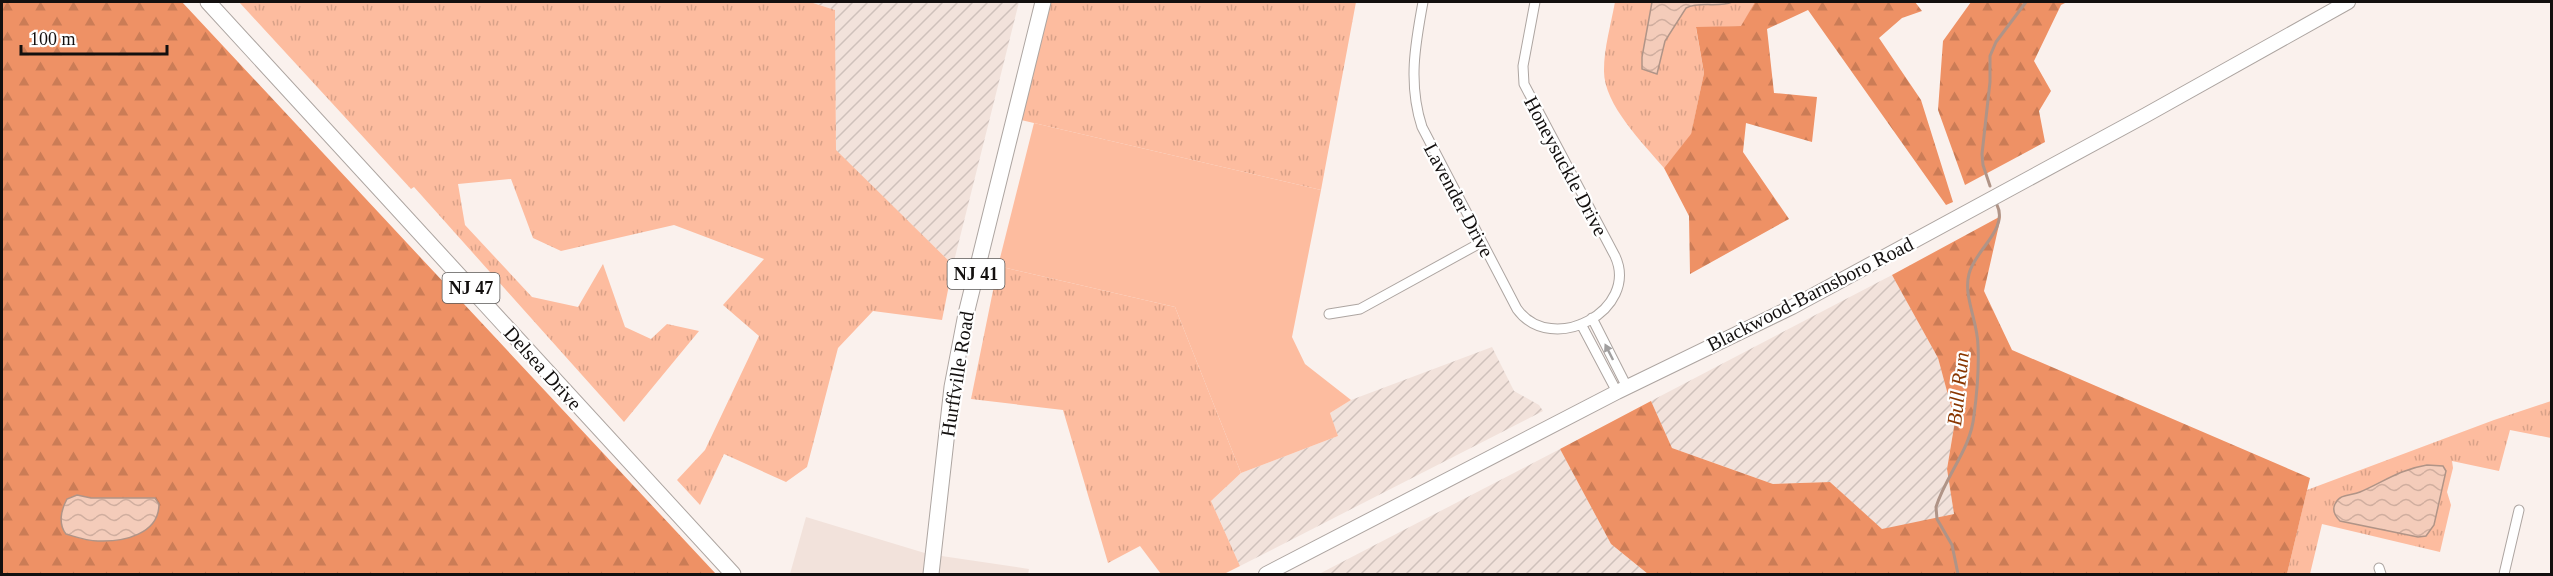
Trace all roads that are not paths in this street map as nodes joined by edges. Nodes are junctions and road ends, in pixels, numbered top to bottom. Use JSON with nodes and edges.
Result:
{"nodes":[{"id":1,"x":208,"y":2,"type":"edge"},
{"id":2,"x":1043,"y":2,"type":"edge"},
{"id":3,"x":1423,"y":2,"type":"edge"},
{"id":4,"x":1535,"y":2,"type":"edge"},
{"id":5,"x":2348,"y":2,"type":"edge"},
{"id":6,"x":1482,"y":242,"type":"junction"},
{"id":7,"x":1329,"y":314,"type":"dead end"},
{"id":8,"x":1592,"y":318,"type":"junction"},
{"id":9,"x":1581,"y":324,"type":"junction"},
{"id":10,"x":1622,"y":390,"type":"junction"},
{"id":11,"x":2519,"y":510,"type":"dead end"},
{"id":12,"x":733,"y":574,"type":"edge"},
{"id":13,"x":932,"y":574,"type":"edge"},
{"id":14,"x":1266,"y":574,"type":"edge"},
{"id":15,"x":2504,"y":574,"type":"edge"}],
"edges":[{"from":1,"to":12,"type":"main road","name":"Delsea Drive","number":"NJ 47"},
{"from":2,"to":13,"type":"main road","name":"Hurffville Road","number":"NJ 41"},
{"from":3,"to":6,"type":"street","name":"Lavender Drive"},
{"from":4,"to":8,"type":"street","name":"Honeysuckle Drive"},
{"from":5,"to":10,"type":"main road","name":"Blackwood-Barnsboro Road"},
{"from":6,"to":7,"type":"street"},
{"from":6,"to":9,"type":"street","name":"Lavender Drive"},
{"from":8,"to":9,"type":"street","name":"Lavender Drive"},
{"from":10,"to":8,"type":"street","one_way":true},
{"from":9,"to":10,"type":"street"},
{"from":10,"to":14,"type":"main road","name":"Blackwood-Barnsboro Road"},
{"from":11,"to":15,"type":"street"}]}
